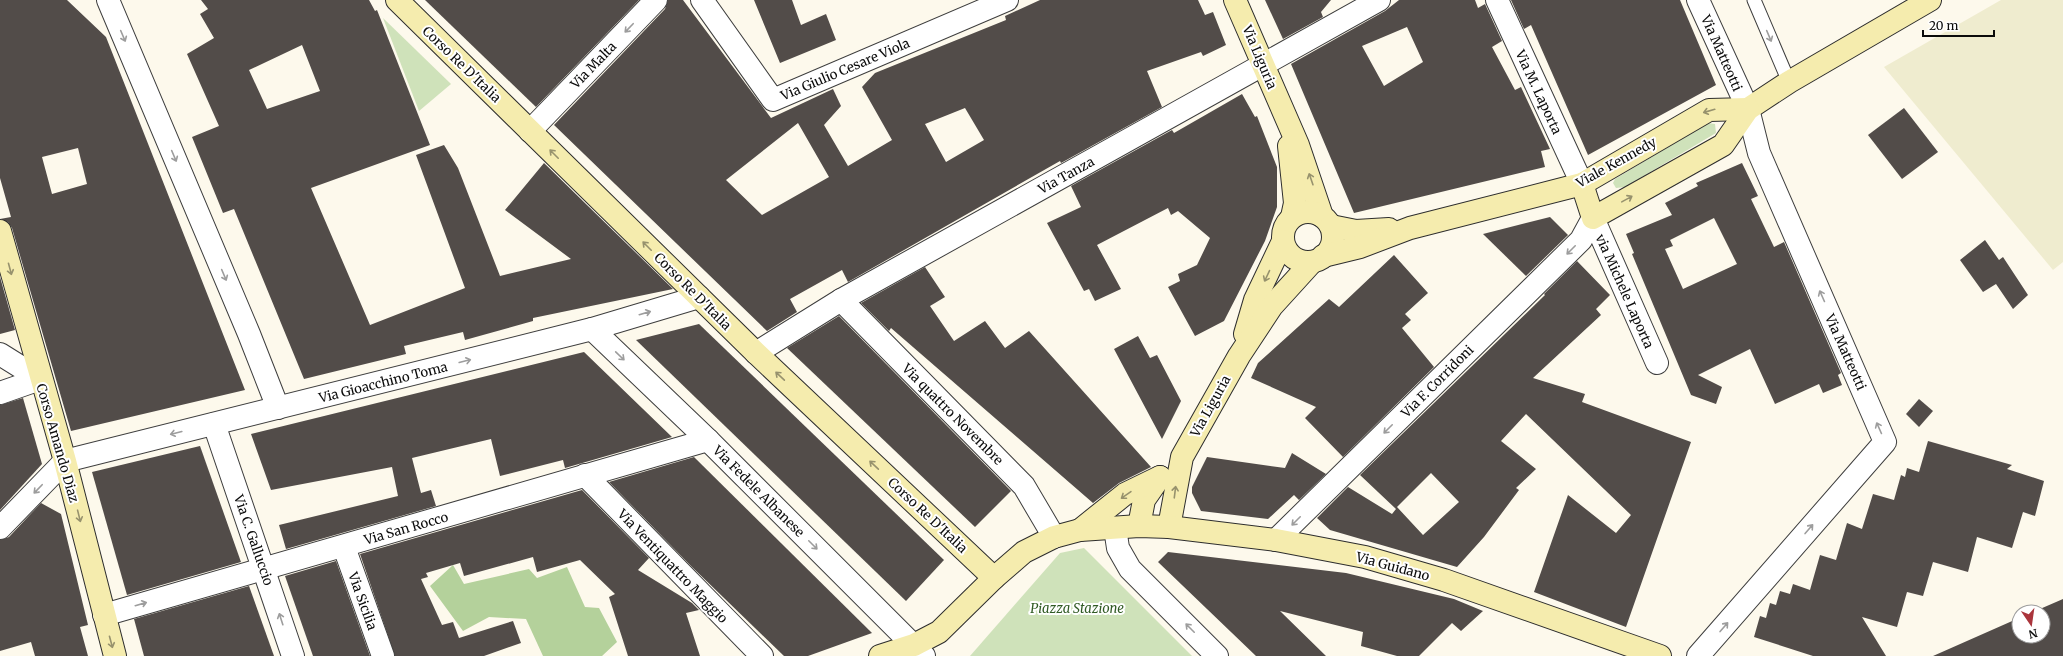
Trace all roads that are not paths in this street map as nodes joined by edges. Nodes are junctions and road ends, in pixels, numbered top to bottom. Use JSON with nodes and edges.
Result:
{"nodes":[{"id":1,"x":108,"y":0,"type":"edge"},
{"id":2,"x":397,"y":0,"type":"edge"},
{"id":3,"x":656,"y":0,"type":"edge"},
{"id":4,"x":702,"y":0,"type":"edge"},
{"id":5,"x":1007,"y":0,"type":"edge"},
{"id":6,"x":1235,"y":0,"type":"edge"},
{"id":7,"x":1379,"y":0,"type":"edge"},
{"id":8,"x":1498,"y":0,"type":"edge"},
{"id":9,"x":1698,"y":0,"type":"edge"},
{"id":10,"x":1754,"y":0,"type":"edge"},
{"id":11,"x":1930,"y":0,"type":"edge"},
{"id":12,"x":1264,"y":65,"type":"junction"},
{"id":13,"x":1789,"y":82,"type":"junction"},
{"id":14,"x":1748,"y":109,"type":"junction"},
{"id":15,"x":1284,"y":115,"type":"junction"},
{"id":16,"x":530,"y":131,"type":"junction"},
{"id":17,"x":1582,"y":184,"type":"junction"},
{"id":18,"x":1292,"y":217,"type":"junction"},
{"id":19,"x":1593,"y":218,"type":"junction"},
{"id":20,"x":1326,"y":221,"type":"junction"},
{"id":21,"x":1410,"y":228,"type":"junction"},
{"id":22,"x":0,"y":231,"type":"edge"},
{"id":23,"x":1283,"y":241,"type":"junction"},
{"id":24,"x":1317,"y":259,"type":"junction"},
{"id":25,"x":699,"y":297,"type":"junction"},
{"id":26,"x":841,"y":300,"type":"junction"},
{"id":27,"x":592,"y":329,"type":"junction"},
{"id":28,"x":756,"y":352,"type":"junction"},
{"id":29,"x":0,"y":354,"type":"edge"},
{"id":30,"x":1239,"y":356,"type":"junction"},
{"id":31,"x":1657,"y":364,"type":"dead end"},
{"id":32,"x":40,"y":379,"type":"junction"},
{"id":33,"x":0,"y":392,"type":"edge"},
{"id":34,"x":278,"y":408,"type":"junction"},
{"id":35,"x":214,"y":424,"type":"junction"},
{"id":36,"x":708,"y":440,"type":"junction"},
{"id":37,"x":1182,"y":457,"type":"junction"},
{"id":38,"x":64,"y":461,"type":"junction"},
{"id":39,"x":585,"y":475,"type":"junction"},
{"id":40,"x":1160,"y":476,"type":"junction"},
{"id":41,"x":1139,"y":526,"type":"junction"},
{"id":42,"x":1170,"y":527,"type":"junction"},
{"id":43,"x":0,"y":528,"type":"edge"},
{"id":44,"x":1115,"y":528,"type":"junction"},
{"id":45,"x":1080,"y":530,"type":"junction"},
{"id":46,"x":1054,"y":537,"type":"junction"},
{"id":47,"x":1276,"y":540,"type":"junction"},
{"id":48,"x":344,"y":546,"type":"junction"},
{"id":49,"x":265,"y":570,"type":"junction"},
{"id":50,"x":994,"y":578,"type":"junction"},
{"id":51,"x":104,"y":615,"type":"junction"},
{"id":52,"x":919,"y":650,"type":"edge"},
{"id":53,"x":115,"y":656,"type":"edge"},
{"id":54,"x":294,"y":656,"type":"edge"},
{"id":55,"x":383,"y":656,"type":"edge"},
{"id":56,"x":762,"y":656,"type":"edge"},
{"id":57,"x":880,"y":656,"type":"edge"},
{"id":58,"x":1217,"y":656,"type":"edge"},
{"id":59,"x":1660,"y":656,"type":"edge"},
{"id":60,"x":1698,"y":656,"type":"edge"}],
"edges":[{"from":1,"to":34,"type":"street","one_way":true},
{"from":2,"to":16,"type":"main road","name":"Corso Re D'Italia"},
{"from":3,"to":16,"type":"street","name":"Via Malta","one_way":true},
{"from":4,"to":5,"type":"street","name":"Via Giulio Cesare Viola"},
{"from":6,"to":12,"type":"main road","name":"Via Liguria"},
{"from":7,"to":12,"type":"street","name":"Via Tanza"},
{"from":8,"to":17,"type":"street","name":"Via M. Laporta"},
{"from":9,"to":14,"type":"street","name":"Via Matteotti"},
{"from":10,"to":13,"type":"lane","one_way":true},
{"from":11,"to":13,"type":"main road"},
{"from":12,"to":15,"type":"main road","name":"Via Liguria"},
{"from":12,"to":26,"type":"street","name":"Via Tanza"},
{"from":13,"to":14,"type":"main road"},
{"from":14,"to":17,"type":"main road","name":"Viale Kennedy","one_way":true},
{"from":19,"to":14,"type":"main road","one_way":true},
{"from":60,"to":14,"type":"street","name":"Via Matteotti","one_way":true},
{"from":15,"to":18,"type":"main road","name":"Via Liguria"},
{"from":20,"to":15,"type":"main road","name":"Via Liguria","one_way":true},
{"from":25,"to":16,"type":"main road","name":"Corso Re D'Italia","one_way":true},
{"from":17,"to":19,"type":"main road"},
{"from":17,"to":21,"type":"main road","name":"Viale Kennedy"},
{"from":18,"to":20,"type":"main road"},
{"from":18,"to":23,"type":"main road"},
{"from":19,"to":31,"type":"street","name":"via Michele Laporta"},
{"from":19,"to":47,"type":"street","name":"Via F. Corridoni","one_way":true},
{"from":20,"to":21,"type":"main road","name":"Viale Kennedy"},
{"from":20,"to":24,"type":"main road"},
{"from":21,"to":24,"type":"main road","name":"Viale Kennedy"},
{"from":22,"to":32,"type":"main road","name":"Corso Amando Diaz","one_way":true},
{"from":23,"to":24,"type":"main road"},
{"from":23,"to":30,"type":"main road","name":"Via Liguria","one_way":true},
{"from":24,"to":30,"type":"main road","name":"Via Liguria"},
{"from":27,"to":25,"type":"street","name":"Via Gioacchino Toma","one_way":true},
{"from":25,"to":28,"type":"main road","name":"Corso Re D'Italia"},
{"from":26,"to":28,"type":"street","name":"Via Tanza"},
{"from":26,"to":46,"type":"street","name":"Via quattro Novembre"},
{"from":34,"to":27,"type":"street","name":"Via Gioacchino Toma","one_way":true},
{"from":27,"to":36,"type":"street","name":"Via Fedele Albanese","one_way":true},
{"from":50,"to":28,"type":"main road","name":"Corso Re D'Italia","one_way":true},
{"from":29,"to":32,"type":"street"},
{"from":30,"to":37,"type":"main road","name":"Via Liguria"},
{"from":32,"to":33,"type":"street"},
{"from":32,"to":38,"type":"main road","name":"Corso Amando Diaz"},
{"from":34,"to":35,"type":"street","name":"Via Gioacchino Toma"},
{"from":35,"to":38,"type":"street","name":"Via Gioacchino Toma","one_way":true},
{"from":35,"to":49,"type":"street","name":"Via C. Galluccio"},
{"from":36,"to":39,"type":"street","name":"Via San Rocco"},
{"from":36,"to":52,"type":"street","name":"Via Fedele Albanese","one_way":true},
{"from":37,"to":40,"type":"main road"},
{"from":42,"to":37,"type":"main road","one_way":true},
{"from":38,"to":43,"type":"street","one_way":true},
{"from":38,"to":51,"type":"main road","name":"Corso Amando Diaz","one_way":true},
{"from":39,"to":48,"type":"street","name":"Via San Rocco"},
{"from":39,"to":56,"type":"street","name":"Via Ventiquattro Maggio"},
{"from":40,"to":41,"type":"main road"},
{"from":40,"to":45,"type":"main road","one_way":true},
{"from":41,"to":42,"type":"main road","name":"Via Guidano"},
{"from":41,"to":44,"type":"main road","name":"Via Guidano"},
{"from":42,"to":47,"type":"main road","name":"Via Guidano"},
{"from":44,"to":45,"type":"main road","name":"Via Guidano"},
{"from":58,"to":44,"type":"street","one_way":true},
{"from":45,"to":46,"type":"main road"},
{"from":46,"to":50,"type":"main road"},
{"from":47,"to":59,"type":"main road","name":"Via Guidano"},
{"from":48,"to":49,"type":"street","name":"Via San Rocco"},
{"from":48,"to":55,"type":"street","name":"Via Sicilia"},
{"from":51,"to":49,"type":"street","name":"Via San Rocco","one_way":true},
{"from":54,"to":49,"type":"street","name":"Via C. Galluccio","one_way":true},
{"from":50,"to":52,"type":"main road"},
{"from":51,"to":53,"type":"main road","name":"Corso Amando Diaz","one_way":true},
{"from":52,"to":57,"type":"main road"}]}
